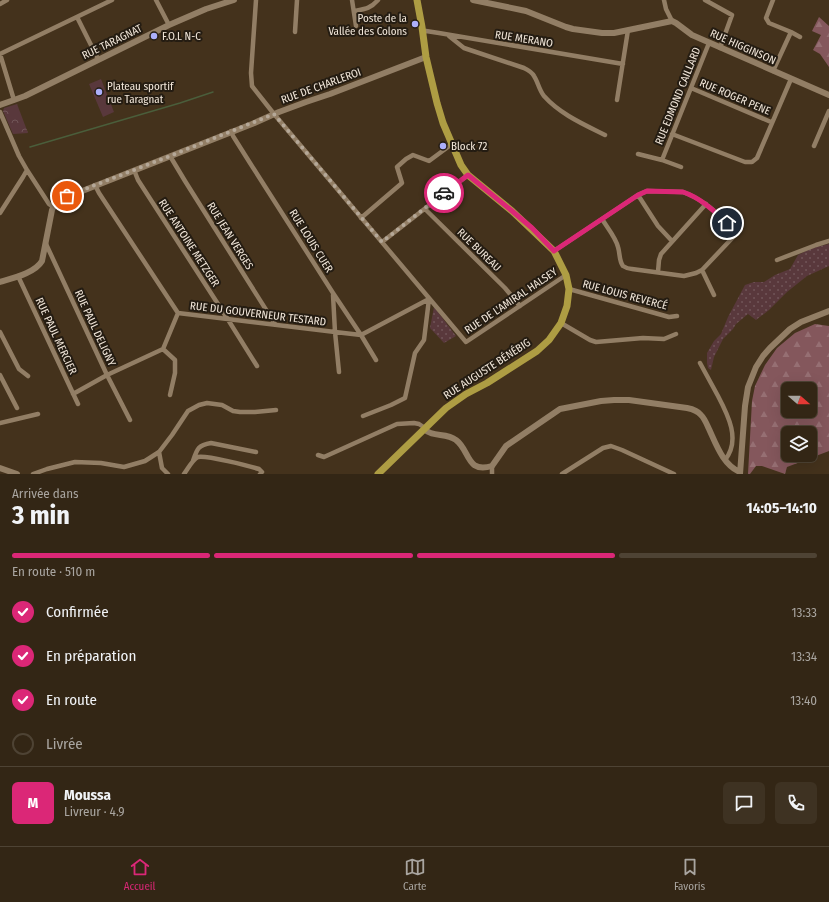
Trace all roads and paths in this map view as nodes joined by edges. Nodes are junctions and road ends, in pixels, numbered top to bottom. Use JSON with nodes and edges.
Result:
{"nodes":[{"id":1,"x":7,"y":0,"type":"edge"},
{"id":2,"x":112,"y":0,"type":"edge"},
{"id":3,"x":156,"y":0,"type":"edge"},
{"id":4,"x":234,"y":0,"type":"edge"},
{"id":5,"x":256,"y":0,"type":"edge"},
{"id":6,"x":297,"y":0,"type":"edge"},
{"id":7,"x":352,"y":0,"type":"edge"},
{"id":8,"x":378,"y":0,"type":"edge"},
{"id":9,"x":417,"y":0,"type":"edge"},
{"id":10,"x":473,"y":0,"type":"edge"},
{"id":11,"x":664,"y":0,"type":"edge"},
{"id":12,"x":705,"y":0,"type":"edge"},
{"id":13,"x":773,"y":0,"type":"edge"},
{"id":14,"x":226,"y":1,"type":"edge"},
{"id":15,"x":0,"y":4,"type":"edge"},
{"id":16,"x":354,"y":11,"type":"junction"},
{"id":17,"x":77,"y":17,"type":"junction"},
{"id":18,"x":672,"y":21,"type":"junction"},
{"id":19,"x":169,"y":25,"type":"junction"},
{"id":20,"x":356,"y":26,"type":"dead end"},
{"id":21,"x":628,"y":30,"type":"junction"},
{"id":22,"x":295,"y":32,"type":"dead end"},
{"id":23,"x":423,"y":32,"type":"junction"},
{"id":24,"x":791,"y":32,"type":"junction"},
{"id":25,"x":448,"y":35,"type":"junction"},
{"id":26,"x":800,"y":37,"type":"dead end"},
{"id":27,"x":709,"y":43,"type":"junction"},
{"id":28,"x":720,"y":48,"type":"junction"},
{"id":29,"x":0,"y":54,"type":"edge"},
{"id":30,"x":426,"y":57,"type":"junction"},
{"id":31,"x":98,"y":60,"type":"junction"},
{"id":32,"x":623,"y":64,"type":"junction"},
{"id":33,"x":773,"y":71,"type":"junction"},
{"id":34,"x":791,"y":79,"type":"junction"},
{"id":35,"x":691,"y":88,"type":"junction"},
{"id":36,"x":829,"y":96,"type":"edge"},
{"id":37,"x":14,"y":100,"type":"junction"},
{"id":38,"x":617,"y":100,"type":"dead end"},
{"id":39,"x":0,"y":105,"type":"edge"},
{"id":40,"x":829,"y":111,"type":"edge"},
{"id":41,"x":0,"y":112,"type":"edge"},
{"id":42,"x":274,"y":114,"type":"junction"},
{"id":43,"x":771,"y":122,"type":"junction"},
{"id":44,"x":231,"y":131,"type":"junction"},
{"id":45,"x":672,"y":134,"type":"junction"},
{"id":46,"x":605,"y":135,"type":"dead end"},
{"id":47,"x":452,"y":144,"type":"junction"},
{"id":48,"x":814,"y":146,"type":"dead end"},
{"id":49,"x":638,"y":154,"type":"dead end"},
{"id":50,"x":170,"y":156,"type":"junction"},
{"id":51,"x":662,"y":160,"type":"junction"},
{"id":52,"x":681,"y":167,"type":"dead end"},
{"id":53,"x":26,"y":170,"type":"junction"},
{"id":54,"x":134,"y":170,"type":"junction"},
{"id":55,"x":468,"y":175,"type":"junction"},
{"id":56,"x":95,"y":185,"type":"junction"},
{"id":57,"x":638,"y":195,"type":"junction"},
{"id":58,"x":706,"y":204,"type":"junction"},
{"id":59,"x":53,"y":207,"type":"junction"},
{"id":60,"x":424,"y":209,"type":"junction"},
{"id":61,"x":0,"y":213,"type":"edge"},
{"id":62,"x":361,"y":218,"type":"junction"},
{"id":63,"x":602,"y":219,"type":"junction"},
{"id":64,"x":672,"y":241,"type":"junction"},
{"id":65,"x":829,"y":241,"type":"edge"},
{"id":66,"x":45,"y":242,"type":"junction"},
{"id":67,"x":382,"y":242,"type":"junction"},
{"id":68,"x":554,"y":251,"type":"junction"},
{"id":69,"x":777,"y":260,"type":"dead end"},
{"id":70,"x":702,"y":270,"type":"junction"},
{"id":71,"x":658,"y":272,"type":"junction"},
{"id":72,"x":566,"y":275,"type":"junction"},
{"id":73,"x":18,"y":276,"type":"junction"},
{"id":74,"x":0,"y":282,"type":"edge"},
{"id":75,"x":568,"y":289,"type":"junction"},
{"id":76,"x":333,"y":293,"type":"junction"},
{"id":77,"x":714,"y":295,"type":"dead end"},
{"id":78,"x":429,"y":299,"type":"junction"},
{"id":79,"x":520,"y":306,"type":"junction"},
{"id":80,"x":829,"y":311,"type":"edge"},
{"id":81,"x":178,"y":313,"type":"junction"},
{"id":82,"x":677,"y":316,"type":"dead end"},
{"id":83,"x":228,"y":318,"type":"junction"},
{"id":84,"x":561,"y":323,"type":"junction"},
{"id":85,"x":275,"y":324,"type":"junction"},
{"id":86,"x":0,"y":332,"type":"edge"},
{"id":87,"x":335,"y":332,"type":"junction"},
{"id":88,"x":676,"y":334,"type":"dead end"},
{"id":89,"x":362,"y":335,"type":"junction"},
{"id":90,"x":164,"y":349,"type":"junction"},
{"id":91,"x":376,"y":360,"type":"dead end"},
{"id":92,"x":700,"y":363,"type":"dead end"},
{"id":93,"x":257,"y":366,"type":"dead end"},
{"id":94,"x":339,"y":372,"type":"dead end"},
{"id":95,"x":0,"y":375,"type":"edge"},
{"id":96,"x":107,"y":375,"type":"junction"},
{"id":97,"x":28,"y":376,"type":"dead end"},
{"id":98,"x":73,"y":394,"type":"junction"},
{"id":99,"x":170,"y":395,"type":"dead end"},
{"id":100,"x":78,"y":404,"type":"dead end"},
{"id":101,"x":17,"y":408,"type":"dead end"},
{"id":102,"x":276,"y":410,"type":"dead end"},
{"id":103,"x":38,"y":414,"type":"dead end"},
{"id":104,"x":363,"y":416,"type":"dead end"},
{"id":105,"x":130,"y":420,"type":"dead end"},
{"id":106,"x":0,"y":423,"type":"edge"},
{"id":107,"x":424,"y":428,"type":"junction"},
{"id":108,"x":159,"y":452,"type":"junction"},
{"id":109,"x":256,"y":452,"type":"dead end"},
{"id":110,"x":318,"y":456,"type":"dead end"},
{"id":111,"x":726,"y":460,"type":"junction"},
{"id":112,"x":193,"y":461,"type":"junction"},
{"id":113,"x":492,"y":466,"type":"junction"},
{"id":114,"x":0,"y":468,"type":"edge"},
{"id":115,"x":740,"y":473,"type":"edge"},
{"id":116,"x":17,"y":474,"type":"edge"},
{"id":117,"x":33,"y":474,"type":"edge"},
{"id":118,"x":168,"y":474,"type":"edge"},
{"id":119,"x":184,"y":474,"type":"edge"},
{"id":120,"x":260,"y":474,"type":"edge"},
{"id":121,"x":378,"y":474,"type":"edge"},
{"id":122,"x":492,"y":474,"type":"edge"},
{"id":123,"x":562,"y":474,"type":"edge"},
{"id":124,"x":674,"y":474,"type":"edge"}],
"edges":[{"from":1,"to":15,"type":"street"},
{"from":2,"to":17,"type":"street"},
{"from":3,"to":19,"type":"street"},
{"from":4,"to":14,"type":"street","name":"RUE TARAGNAT"},
{"from":5,"to":42,"type":"street"},
{"from":6,"to":22,"type":"street"},
{"from":7,"to":16,"type":"street"},
{"from":8,"to":16,"type":"street"},
{"from":9,"to":23,"type":"main road","name":"RUE AUGUSTE BÉNÉBIG"},
{"from":10,"to":21,"type":"street"},
{"from":11,"to":18,"type":"street"},
{"from":12,"to":28,"type":"street"},
{"from":13,"to":24,"type":"street"},
{"from":14,"to":19,"type":"street","name":"RUE TARAGNAT"},
{"from":16,"to":20,"type":"street"},
{"from":17,"to":29,"type":"street"},
{"from":17,"to":31,"type":"street"},
{"from":18,"to":21,"type":"street"},
{"from":18,"to":27,"type":"street","name":"RUE HIGGINSON"},
{"from":19,"to":31,"type":"street","name":"RUE TARAGNAT"},
{"from":21,"to":32,"type":"street"},
{"from":23,"to":25,"type":"street","name":"RUE MERANO"},
{"from":23,"to":30,"type":"main road","name":"RUE AUGUSTE BÉNÉBIG"},
{"from":24,"to":26,"type":"street"},
{"from":24,"to":33,"type":"street"},
{"from":25,"to":32,"type":"street","name":"RUE MERANO"},
{"from":25,"to":46,"type":"street"},
{"from":27,"to":28,"type":"street","name":"RUE HIGGINSON"},
{"from":27,"to":35,"type":"street","name":"RUE EDMOND CAILLARD"},
{"from":28,"to":33,"type":"street","name":"RUE HIGGINSON"},
{"from":29,"to":37,"type":"street"},
{"from":30,"to":42,"type":"street","name":"RUE DE CHARLEROI"},
{"from":30,"to":47,"type":"main road","name":"RUE AUGUSTE BÉNÉBIG"},
{"from":31,"to":37,"type":"street","name":"RUE TARAGNAT"},
{"from":32,"to":38,"type":"street"},
{"from":33,"to":34,"type":"street","name":"RUE HIGGINSON"},
{"from":34,"to":36,"type":"street","name":"RUE HIGGINSON"},
{"from":34,"to":43,"type":"street"},
{"from":35,"to":43,"type":"street","name":"RUE ROGER PENE"},
{"from":35,"to":45,"type":"street","name":"RUE EDMOND CAILLARD"},
{"from":37,"to":39,"type":"street","name":"RUE TARAGNAT"},
{"from":40,"to":48,"type":"street"},
{"from":41,"to":53,"type":"street"},
{"from":42,"to":44,"type":"street","name":"RUE DE CHARLEROI"},
{"from":42,"to":62,"type":"street"},
{"from":43,"to":45,"type":"street"},
{"from":44,"to":50,"type":"street","name":"RUE DE CHARLEROI"},
{"from":44,"to":76,"type":"street","name":"RUE LOUIS CUER"},
{"from":45,"to":51,"type":"street","name":"RUE EDMOND CAILLARD"},
{"from":47,"to":55,"type":"main road","name":"RUE AUGUSTE BÉNÉBIG"},
{"from":47,"to":62,"type":"street"},
{"from":49,"to":51,"type":"street"},
{"from":50,"to":54,"type":"street","name":"RUE DE CHARLEROI"},
{"from":50,"to":85,"type":"street","name":"RUE JEAN VERGES"},
{"from":51,"to":52,"type":"street","name":"RUE EDMOND CAILLARD"},
{"from":53,"to":59,"type":"street"},
{"from":53,"to":61,"type":"street"},
{"from":54,"to":56,"type":"street","name":"RUE DE CHARLEROI"},
{"from":54,"to":83,"type":"street","name":"RUE ANTOINE METZGER"},
{"from":55,"to":60,"type":"street"},
{"from":55,"to":68,"type":"main road","name":"RUE AUGUSTE BÉNÉBIG"},
{"from":56,"to":59,"type":"street","name":"RUE DE CHARLEROI"},
{"from":56,"to":81,"type":"street"},
{"from":57,"to":58,"type":"street"},
{"from":57,"to":63,"type":"street"},
{"from":57,"to":64,"type":"street"},
{"from":58,"to":64,"type":"street"},
{"from":58,"to":70,"type":"street"},
{"from":59,"to":66,"type":"street"},
{"from":60,"to":67,"type":"street"},
{"from":60,"to":79,"type":"street","name":"RUE BUREAU"},
{"from":62,"to":67,"type":"street"},
{"from":63,"to":68,"type":"street"},
{"from":63,"to":71,"type":"street"},
{"from":64,"to":71,"type":"street"},
{"from":65,"to":69,"type":"street"},
{"from":66,"to":73,"type":"street"},
{"from":66,"to":96,"type":"street","name":"RUE PAUL DELIGNY"},
{"from":67,"to":78,"type":"street"},
{"from":68,"to":72,"type":"main road","name":"RUE AUGUSTE BÉNÉBIG"},
{"from":70,"to":71,"type":"street"},
{"from":70,"to":77,"type":"street"},
{"from":72,"to":75,"type":"main road","name":"RUE AUGUSTE BÉNÉBIG"},
{"from":72,"to":79,"type":"street","name":"RUE DE L'AMIRAL HALSEY"},
{"from":73,"to":74,"type":"street"},
{"from":73,"to":98,"type":"street","name":"RUE PAUL MERCIER"},
{"from":75,"to":82,"type":"street","name":"RUE LOUIS REVERCÉ"},
{"from":75,"to":84,"type":"main road","name":"RUE AUGUSTE BÉNÉBIG"},
{"from":76,"to":87,"type":"street"},
{"from":76,"to":89,"type":"street","name":"RUE LOUIS CUER"},
{"from":78,"to":79,"type":"street","name":"RUE DE L'AMIRAL HALSEY"},
{"from":78,"to":89,"type":"street"},
{"from":78,"to":104,"type":"street"},
{"from":80,"to":115,"type":"street"},
{"from":81,"to":83,"type":"street","name":"RUE DU GOUVERNEUR TESTARD"},
{"from":81,"to":90,"type":"street","name":"RUE DU GOUVERNEUR TESTARD"},
{"from":83,"to":85,"type":"street","name":"RUE DU GOUVERNEUR TESTARD"},
{"from":83,"to":93,"type":"street","name":"RUE ANTOINE METZGER"},
{"from":84,"to":88,"type":"street"},
{"from":84,"to":107,"type":"main road","name":"RUE AUGUSTE BÉNÉBIG"},
{"from":85,"to":87,"type":"street","name":"RUE DU GOUVERNEUR TESTARD"},
{"from":86,"to":97,"type":"street"},
{"from":87,"to":89,"type":"street","name":"RUE DU GOUVERNEUR TESTARD"},
{"from":87,"to":94,"type":"street"},
{"from":89,"to":91,"type":"street","name":"RUE LOUIS CUER"},
{"from":90,"to":96,"type":"street"},
{"from":90,"to":99,"type":"street"},
{"from":92,"to":111,"type":"street"},
{"from":95,"to":101,"type":"street"},
{"from":96,"to":98,"type":"street"},
{"from":96,"to":105,"type":"street","name":"RUE PAUL DELIGNY"},
{"from":98,"to":100,"type":"street","name":"RUE PAUL MERCIER"},
{"from":102,"to":108,"type":"street"},
{"from":103,"to":106,"type":"street"},
{"from":107,"to":110,"type":"street"},
{"from":107,"to":113,"type":"street"},
{"from":107,"to":121,"type":"main road","name":"RUE AUGUSTE BÉNÉBIG"},
{"from":108,"to":117,"type":"street"},
{"from":108,"to":118,"type":"street"},
{"from":109,"to":112,"type":"street"},
{"from":111,"to":113,"type":"street"},
{"from":111,"to":115,"type":"street"},
{"from":112,"to":119,"type":"street"},
{"from":112,"to":120,"type":"street"},
{"from":113,"to":122,"type":"street"},
{"from":114,"to":116,"type":"street"},
{"from":123,"to":124,"type":"street"}]}
